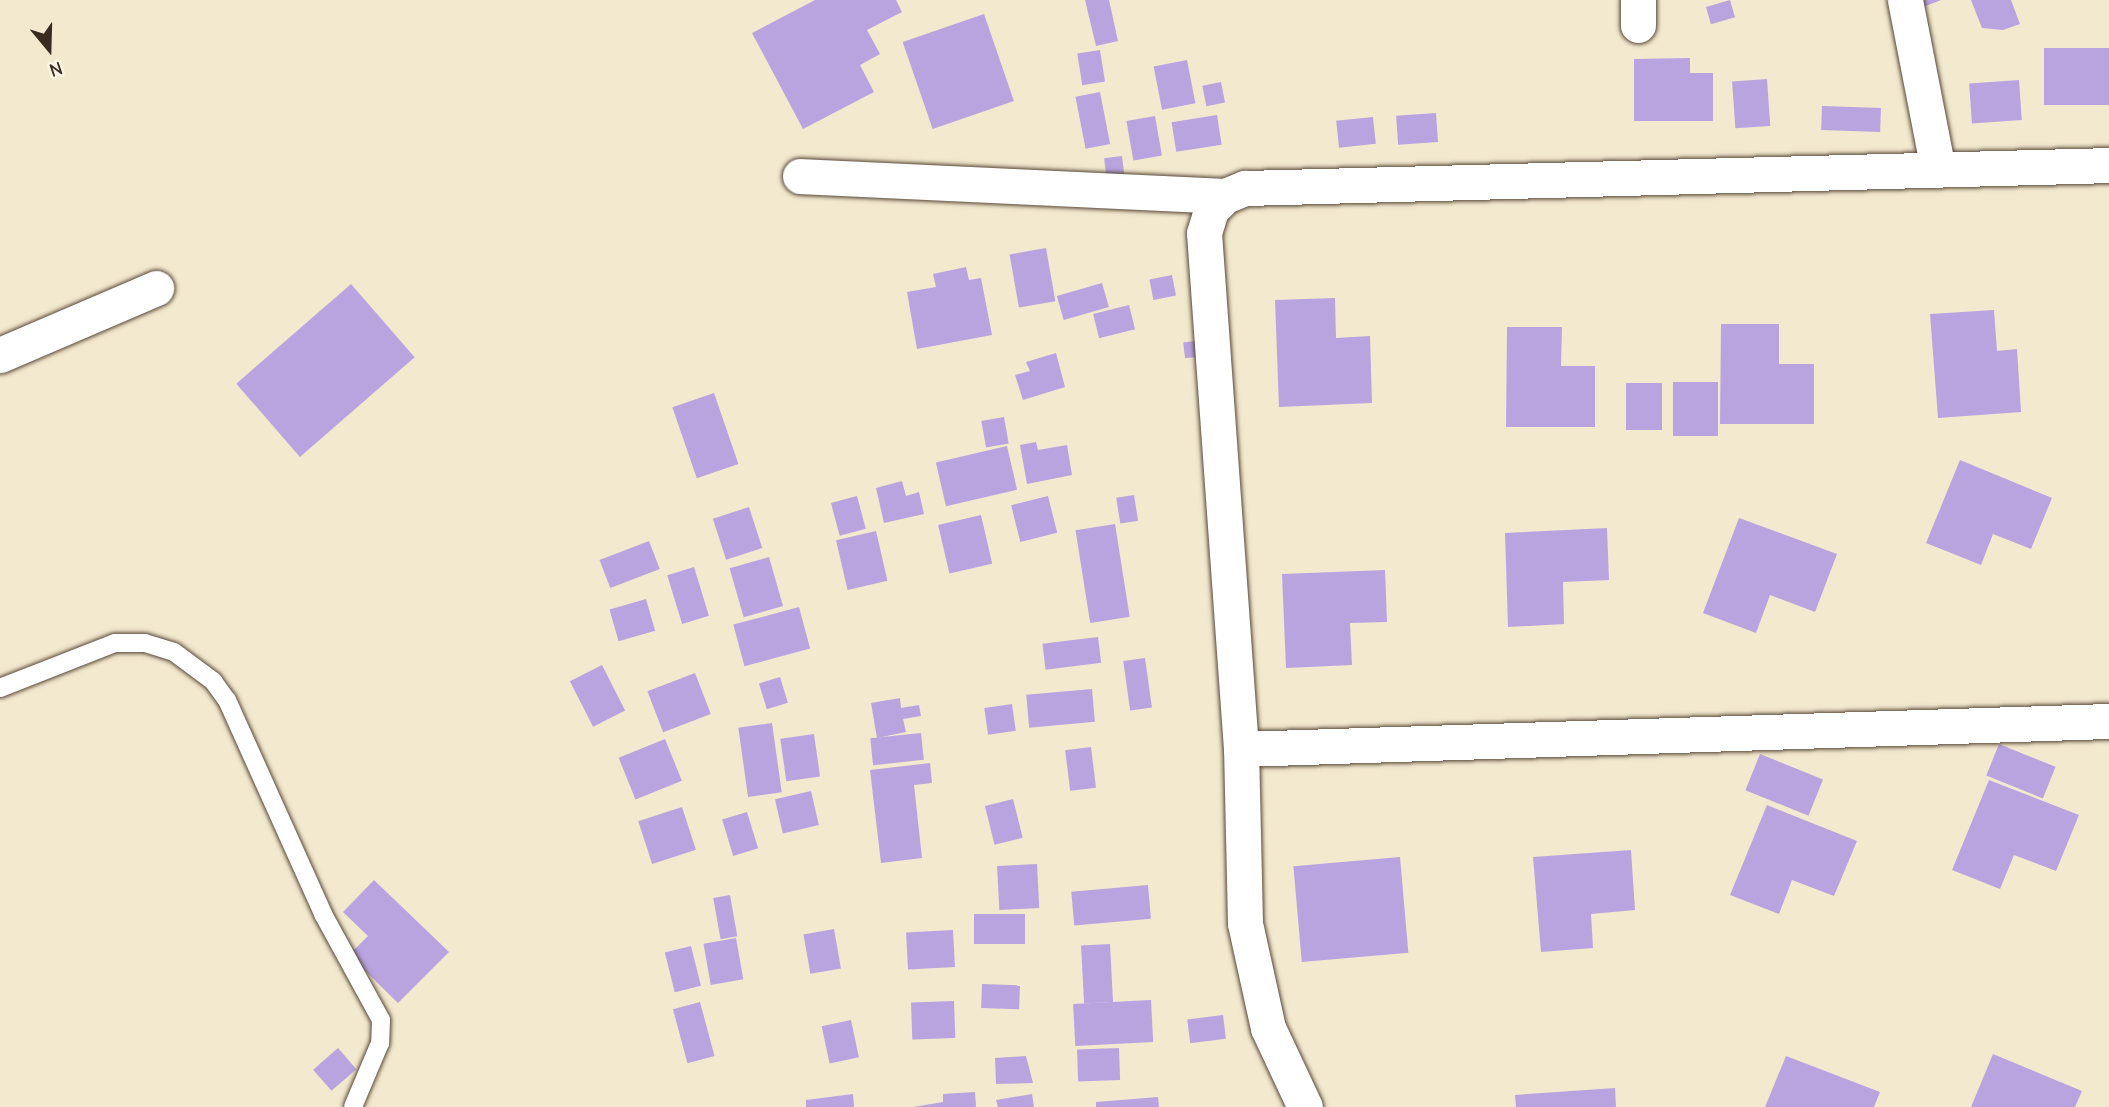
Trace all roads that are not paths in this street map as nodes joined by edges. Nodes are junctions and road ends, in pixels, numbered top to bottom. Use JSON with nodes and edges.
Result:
{"nodes":[{"id":1,"x":1905,"y":0,"type":"edge"},
{"id":2,"x":2109,"y":165,"type":"edge"},
{"id":3,"x":1938,"y":170,"type":"junction"},
{"id":4,"x":800,"y":176,"type":"dead end"},
{"id":5,"x":1225,"y":196,"type":"junction"},
{"id":6,"x":156,"y":288,"type":"dead end"},
{"id":7,"x":0,"y":355,"type":"edge"},
{"id":8,"x":0,"y":688,"type":"edge"},
{"id":9,"x":2109,"y":721,"type":"edge"},
{"id":10,"x":1241,"y":749,"type":"junction"},
{"id":11,"x":353,"y":1107,"type":"edge"},
{"id":12,"x":1305,"y":1107,"type":"edge"}],
"edges":[{"from":1,"to":3,"type":"street"},
{"from":2,"to":3,"type":"street"},
{"from":3,"to":5,"type":"street"},
{"from":4,"to":5,"type":"street"},
{"from":5,"to":10,"type":"street"},
{"from":6,"to":7,"type":"street"},
{"from":8,"to":11,"type":"lane"},
{"from":9,"to":10,"type":"street"},
{"from":10,"to":12,"type":"street"}]}
